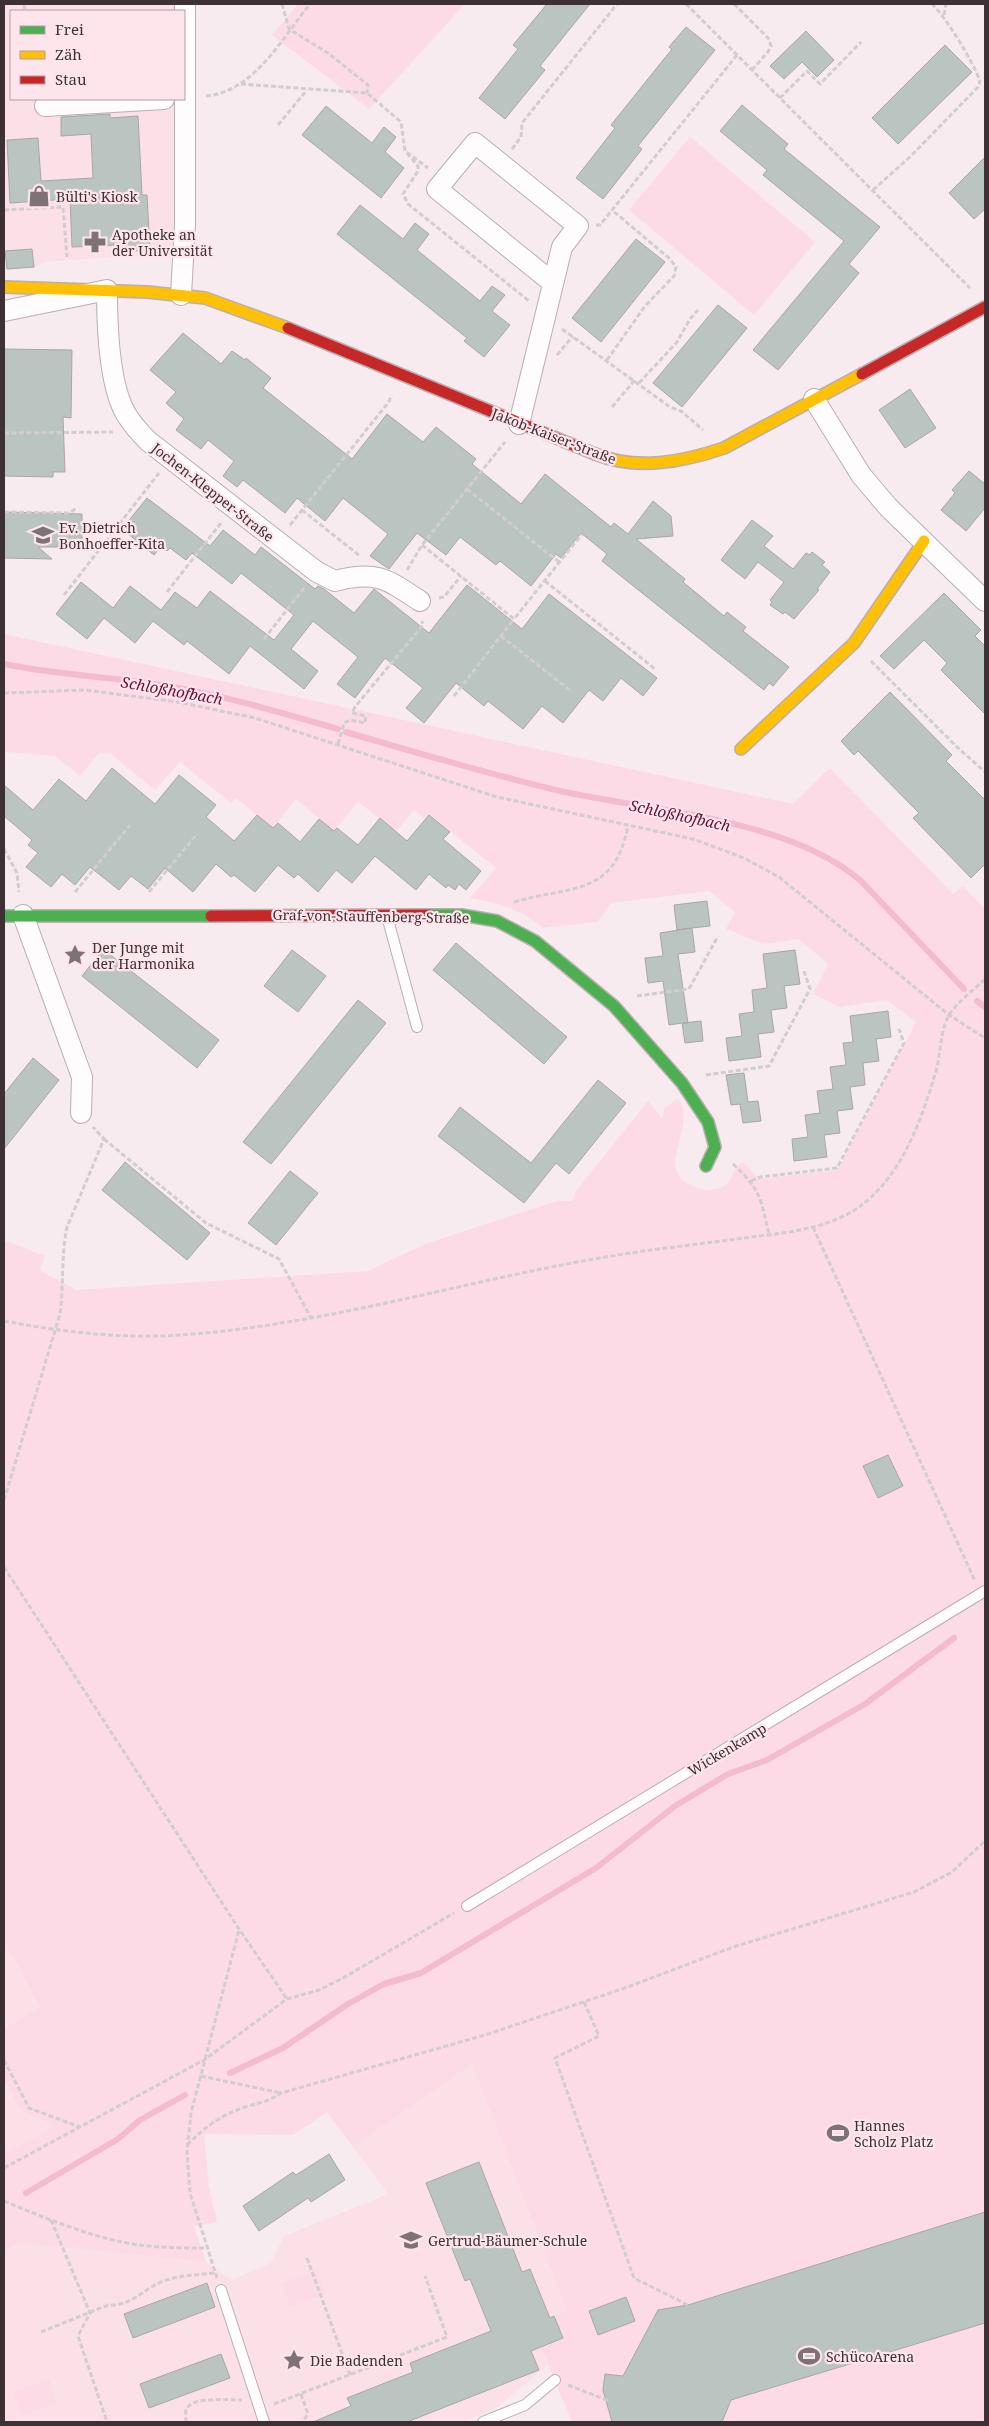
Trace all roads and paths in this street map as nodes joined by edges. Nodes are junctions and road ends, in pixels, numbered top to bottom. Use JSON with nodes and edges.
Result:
{"nodes":[{"id":1,"x":282,"y":4,"type":"edge"},
{"id":2,"x":310,"y":4,"type":"edge"},
{"id":3,"x":617,"y":4,"type":"edge"},
{"id":4,"x":686,"y":4,"type":"edge"},
{"id":5,"x":734,"y":4,"type":"edge"},
{"id":6,"x":932,"y":4,"type":"edge"},
{"id":7,"x":946,"y":4,"type":"edge"},
{"id":8,"x":944,"y":15,"type":"junction"},
{"id":9,"x":289,"y":29,"type":"junction"},
{"id":10,"x":861,"y":42,"type":"dead end"},
{"id":11,"x":737,"y":55,"type":"junction"},
{"id":12,"x":752,"y":70,"type":"junction"},
{"id":13,"x":241,"y":84,"type":"junction"},
{"id":14,"x":307,"y":89,"type":"junction"},
{"id":15,"x":367,"y":93,"type":"junction"},
{"id":16,"x":185,"y":98,"type":"edge"},
{"id":17,"x":780,"y":98,"type":"junction"},
{"id":18,"x":147,"y":100,"type":"edge"},
{"id":19,"x":184,"y":100,"type":"edge"},
{"id":20,"x":45,"y":106,"type":"dead end"},
{"id":21,"x":278,"y":125,"type":"dead end"},
{"id":22,"x":405,"y":150,"type":"junction"},
{"id":23,"x":501,"y":163,"type":"junction"},
{"id":24,"x":426,"y":167,"type":"dead end"},
{"id":25,"x":873,"y":190,"type":"junction"},
{"id":26,"x":4,"y":210,"type":"edge"},
{"id":27,"x":612,"y":210,"type":"junction"},
{"id":28,"x":578,"y":226,"type":"junction"},
{"id":29,"x":67,"y":257,"type":"dead end"},
{"id":30,"x":553,"y":282,"type":"junction"},
{"id":31,"x":4,"y":287,"type":"edge"},
{"id":32,"x":971,"y":289,"type":"dead end"},
{"id":33,"x":107,"y":290,"type":"junction"},
{"id":34,"x":181,"y":295,"type":"junction"},
{"id":35,"x":985,"y":307,"type":"edge"},
{"id":36,"x":4,"y":310,"type":"edge"},
{"id":37,"x":698,"y":310,"type":"dead end"},
{"id":38,"x":545,"y":316,"type":"junction"},
{"id":39,"x":573,"y":336,"type":"junction"},
{"id":40,"x":555,"y":358,"type":"dead end"},
{"id":41,"x":607,"y":360,"type":"junction"},
{"id":42,"x":635,"y":380,"type":"junction"},
{"id":43,"x":639,"y":383,"type":"junction"},
{"id":44,"x":814,"y":399,"type":"junction"},
{"id":45,"x":388,"y":403,"type":"dead end"},
{"id":46,"x":612,"y":408,"type":"dead end"},
{"id":47,"x":519,"y":424,"type":"junction"},
{"id":48,"x":138,"y":430,"type":"junction"},
{"id":49,"x":4,"y":433,"type":"edge"},
{"id":50,"x":502,"y":446,"type":"dead end"},
{"id":51,"x":724,"y":448,"type":"junction"},
{"id":52,"x":170,"y":459,"type":"junction"},
{"id":53,"x":467,"y":489,"type":"junction"},
{"id":54,"x":78,"y":508,"type":"dead end"},
{"id":55,"x":302,"y":510,"type":"junction"},
{"id":56,"x":4,"y":512,"type":"edge"},
{"id":57,"x":582,"y":534,"type":"dead end"},
{"id":58,"x":211,"y":537,"type":"dead end"},
{"id":59,"x":924,"y":541,"type":"junction"},
{"id":60,"x":277,"y":542,"type":"junction"},
{"id":61,"x":422,"y":545,"type":"junction"},
{"id":62,"x":361,"y":556,"type":"dead end"},
{"id":63,"x":559,"y":562,"type":"junction"},
{"id":64,"x":317,"y":572,"type":"junction"},
{"id":65,"x":461,"y":576,"type":"junction"},
{"id":66,"x":545,"y":581,"type":"junction"},
{"id":67,"x":398,"y":586,"type":"junction"},
{"id":68,"x":168,"y":592,"type":"dead end"},
{"id":69,"x":64,"y":595,"type":"dead end"},
{"id":70,"x":420,"y":601,"type":"junction"},
{"id":71,"x":985,"y":601,"type":"edge"},
{"id":72,"x":514,"y":619,"type":"junction"},
{"id":73,"x":501,"y":636,"type":"junction"},
{"id":74,"x":264,"y":639,"type":"dead end"},
{"id":75,"x":854,"y":643,"type":"junction"},
{"id":76,"x":655,"y":669,"type":"dead end"},
{"id":77,"x":4,"y":692,"type":"edge"},
{"id":78,"x":572,"y":692,"type":"dead end"},
{"id":79,"x":454,"y":696,"type":"dead end"},
{"id":80,"x":338,"y":744,"type":"junction"},
{"id":81,"x":741,"y":749,"type":"dead end"},
{"id":82,"x":985,"y":772,"type":"edge"},
{"id":83,"x":130,"y":825,"type":"dead end"},
{"id":84,"x":628,"y":826,"type":"junction"},
{"id":85,"x":197,"y":834,"type":"dead end"},
{"id":86,"x":4,"y":849,"type":"edge"},
{"id":87,"x":66,"y":914,"type":"junction"},
{"id":88,"x":13,"y":915,"type":"edge"},
{"id":89,"x":139,"y":915,"type":"junction"},
{"id":90,"x":387,"y":915,"type":"junction"},
{"id":91,"x":497,"y":921,"type":"junction"},
{"id":92,"x":718,"y":936,"type":"dead end"},
{"id":93,"x":804,"y":971,"type":"dead end"},
{"id":94,"x":985,"y":979,"type":"edge"},
{"id":95,"x":614,"y":1006,"type":"junction"},
{"id":96,"x":950,"y":1015,"type":"junction"},
{"id":97,"x":417,"y":1027,"type":"dead end"},
{"id":98,"x":899,"y":1029,"type":"dead end"},
{"id":99,"x":985,"y":1038,"type":"edge"},
{"id":100,"x":682,"y":1083,"type":"junction"},
{"id":101,"x":81,"y":1113,"type":"joint"},
{"id":102,"x":104,"y":1139,"type":"junction"},
{"id":103,"x":715,"y":1147,"type":"junction"},
{"id":104,"x":706,"y":1166,"type":"dead end"},
{"id":105,"x":751,"y":1181,"type":"junction"},
{"id":106,"x":813,"y":1227,"type":"junction"},
{"id":107,"x":769,"y":1235,"type":"junction"},
{"id":108,"x":311,"y":1318,"type":"junction"},
{"id":109,"x":4,"y":1321,"type":"edge"},
{"id":110,"x":56,"y":1331,"type":"junction"},
{"id":111,"x":4,"y":1500,"type":"edge"},
{"id":112,"x":4,"y":1567,"type":"edge"},
{"id":113,"x":983,"y":1593,"type":"edge"},
{"id":114,"x":985,"y":1841,"type":"edge"},
{"id":115,"x":467,"y":1906,"type":"joint"},
{"id":116,"x":239,"y":1929,"type":"junction"},
{"id":117,"x":287,"y":1999,"type":"junction"},
{"id":118,"x":584,"y":2002,"type":"junction"},
{"id":119,"x":4,"y":2060,"type":"edge"},
{"id":120,"x":204,"y":2060,"type":"junction"},
{"id":121,"x":201,"y":2076,"type":"junction"},
{"id":122,"x":281,"y":2093,"type":"junction"},
{"id":123,"x":80,"y":2127,"type":"junction"},
{"id":124,"x":187,"y":2145,"type":"junction"},
{"id":125,"x":4,"y":2168,"type":"edge"},
{"id":126,"x":4,"y":2201,"type":"edge"},
{"id":127,"x":51,"y":2220,"type":"junction"},
{"id":128,"x":209,"y":2248,"type":"junction"},
{"id":129,"x":307,"y":2258,"type":"dead end"},
{"id":130,"x":216,"y":2273,"type":"junction"},
{"id":131,"x":425,"y":2276,"type":"dead end"},
{"id":132,"x":221,"y":2290,"type":"joint"},
{"id":133,"x":688,"y":2305,"type":"dead end"},
{"id":134,"x":90,"y":2313,"type":"junction"},
{"id":135,"x":41,"y":2332,"type":"dead end"},
{"id":136,"x":350,"y":2375,"type":"junction"},
{"id":137,"x":555,"y":2380,"type":"joint"},
{"id":138,"x":300,"y":2394,"type":"junction"},
{"id":139,"x":610,"y":2401,"type":"dead end"},
{"id":140,"x":258,"y":2404,"type":"junction"},
{"id":141,"x":270,"y":2406,"type":"dead end"},
{"id":142,"x":107,"y":2422,"type":"edge"},
{"id":143,"x":186,"y":2422,"type":"edge"},
{"id":144,"x":264,"y":2422,"type":"edge"},
{"id":145,"x":302,"y":2422,"type":"edge"},
{"id":146,"x":484,"y":2422,"type":"edge"}],
"edges":[{"from":1,"to":9,"type":"path"},
{"from":2,"to":9,"type":"path"},
{"from":3,"to":23,"type":"path"},
{"from":4,"to":11,"type":"path"},
{"from":5,"to":12,"type":"path"},
{"from":6,"to":8,"type":"path"},
{"from":7,"to":8,"type":"path"},
{"from":8,"to":25,"type":"path"},
{"from":9,"to":13,"type":"path"},
{"from":9,"to":15,"type":"path"},
{"from":10,"to":17,"type":"path"},
{"from":11,"to":12,"type":"path"},
{"from":11,"to":27,"type":"path"},
{"from":12,"to":17,"type":"path"},
{"from":13,"to":14,"type":"path"},
{"from":13,"to":16,"type":"path"},
{"from":14,"to":15,"type":"path"},
{"from":14,"to":21,"type":"path"},
{"from":15,"to":22,"type":"path"},
{"from":17,"to":25,"type":"path"},
{"from":18,"to":20,"type":"street"},
{"from":19,"to":34,"type":"street"},
{"from":22,"to":24,"type":"path"},
{"from":22,"to":38,"type":"path"},
{"from":23,"to":28,"type":"street"},
{"from":23,"to":30,"type":"street"},
{"from":25,"to":32,"type":"path"},
{"from":26,"to":29,"type":"path"},
{"from":27,"to":28,"type":"path"},
{"from":27,"to":41,"type":"path"},
{"from":28,"to":30,"type":"street"},
{"from":30,"to":38,"type":"street"},
{"from":31,"to":33,"type":"street","name":"Jakob-Kaiser-Straße"},
{"from":33,"to":34,"type":"street","name":"Jakob-Kaiser-Straße"},
{"from":33,"to":36,"type":"street","name":"Jakob-Kaiser-Straße"},
{"from":33,"to":48,"type":"street","name":"Jochen-Klepper-Straße"},
{"from":34,"to":47,"type":"street","name":"Jakob-Kaiser-Straße"},
{"from":35,"to":44,"type":"street","name":"Jakob-Kaiser-Straße"},
{"from":37,"to":43,"type":"path"},
{"from":38,"to":39,"type":"path"},
{"from":38,"to":47,"type":"street"},
{"from":39,"to":40,"type":"path"},
{"from":39,"to":41,"type":"path"},
{"from":41,"to":42,"type":"path"},
{"from":42,"to":43,"type":"path"},
{"from":42,"to":46,"type":"path"},
{"from":43,"to":51,"type":"path"},
{"from":44,"to":51,"type":"street","name":"Jakob-Kaiser-Straße"},
{"from":44,"to":59,"type":"street"},
{"from":45,"to":55,"type":"path"},
{"from":47,"to":51,"type":"street","name":"Jakob-Kaiser-Straße"},
{"from":48,"to":49,"type":"path"},
{"from":48,"to":52,"type":"street","name":"Jochen-Klepper-Straße"},
{"from":50,"to":53,"type":"path"},
{"from":52,"to":60,"type":"street","name":"Jochen-Klepper-Straße"},
{"from":52,"to":69,"type":"path"},
{"from":53,"to":61,"type":"path"},
{"from":53,"to":63,"type":"path"},
{"from":54,"to":56,"type":"path"},
{"from":55,"to":60,"type":"path"},
{"from":55,"to":62,"type":"path"},
{"from":57,"to":63,"type":"path"},
{"from":58,"to":68,"type":"path"},
{"from":59,"to":71,"type":"street"},
{"from":59,"to":75,"type":"street"},
{"from":60,"to":64,"type":"street","name":"Jochen-Klepper-Straße"},
{"from":61,"to":65,"type":"path"},
{"from":61,"to":67,"type":"path"},
{"from":63,"to":66,"type":"path"},
{"from":64,"to":67,"type":"street","name":"Jochen-Klepper-Straße"},
{"from":64,"to":74,"type":"path"},
{"from":65,"to":70,"type":"path"},
{"from":65,"to":72,"type":"path"},
{"from":66,"to":72,"type":"path"},
{"from":66,"to":76,"type":"path"},
{"from":67,"to":70,"type":"street","name":"Jochen-Klepper-Straße"},
{"from":70,"to":80,"type":"path"},
{"from":72,"to":73,"type":"path"},
{"from":73,"to":78,"type":"path"},
{"from":73,"to":79,"type":"path"},
{"from":75,"to":81,"type":"street"},
{"from":75,"to":82,"type":"path"},
{"from":77,"to":80,"type":"path"},
{"from":80,"to":84,"type":"path"},
{"from":83,"to":87,"type":"path"},
{"from":84,"to":91,"type":"path"},
{"from":84,"to":96,"type":"path"},
{"from":85,"to":89,"type":"path"},
{"from":86,"to":88,"type":"path"},
{"from":87,"to":88,"type":"street","name":"Graf-von-Stauffenberg-Straße"},
{"from":87,"to":89,"type":"street","name":"Graf-von-Stauffenberg-Straße"},
{"from":88,"to":101,"type":"street"},
{"from":89,"to":90,"type":"street","name":"Graf-von-Stauffenberg-Straße"},
{"from":90,"to":91,"type":"street","name":"Graf-von-Stauffenberg-Straße"},
{"from":90,"to":97,"type":"lane"},
{"from":91,"to":95,"type":"street","name":"Graf-von-Stauffenberg-Straße"},
{"from":92,"to":95,"type":"path"},
{"from":93,"to":100,"type":"path"},
{"from":94,"to":96,"type":"path"},
{"from":95,"to":100,"type":"street","name":"Graf-von-Stauffenberg-Straße"},
{"from":96,"to":99,"type":"path"},
{"from":96,"to":106,"type":"path"},
{"from":98,"to":105,"type":"path"},
{"from":100,"to":103,"type":"street","name":"Graf-von-Stauffenberg-Straße"},
{"from":101,"to":102,"type":"path"},
{"from":102,"to":108,"type":"path"},
{"from":102,"to":110,"type":"path"},
{"from":103,"to":104,"type":"street"},
{"from":103,"to":105,"type":"path"},
{"from":105,"to":107,"type":"path"},
{"from":106,"to":107,"type":"path"},
{"from":106,"to":113,"type":"path"},
{"from":107,"to":108,"type":"path"},
{"from":108,"to":110,"type":"path"},
{"from":109,"to":110,"type":"path"},
{"from":110,"to":111,"type":"path"},
{"from":112,"to":116,"type":"path"},
{"from":113,"to":115,"type":"lane","name":"Wickenkamp"},
{"from":114,"to":118,"type":"path"},
{"from":115,"to":117,"type":"path"},
{"from":116,"to":117,"type":"path"},
{"from":116,"to":120,"type":"path"},
{"from":117,"to":120,"type":"path"},
{"from":118,"to":122,"type":"path"},
{"from":118,"to":133,"type":"path"},
{"from":119,"to":123,"type":"path"},
{"from":120,"to":121,"type":"path"},
{"from":120,"to":123,"type":"path"},
{"from":121,"to":122,"type":"path"},
{"from":121,"to":124,"type":"path"},
{"from":122,"to":124,"type":"path"},
{"from":123,"to":125,"type":"path"},
{"from":124,"to":128,"type":"path"},
{"from":126,"to":127,"type":"path"},
{"from":127,"to":128,"type":"path"},
{"from":127,"to":134,"type":"path"},
{"from":128,"to":130,"type":"path"},
{"from":129,"to":136,"type":"path"},
{"from":130,"to":132,"type":"path"},
{"from":130,"to":134,"type":"path"},
{"from":131,"to":136,"type":"path"},
{"from":132,"to":140,"type":"lane"},
{"from":134,"to":135,"type":"path"},
{"from":134,"to":142,"type":"path"},
{"from":136,"to":138,"type":"path"},
{"from":137,"to":139,"type":"path"},
{"from":137,"to":146,"type":"lane"},
{"from":138,"to":141,"type":"path"},
{"from":138,"to":145,"type":"path"},
{"from":140,"to":143,"type":"path"},
{"from":140,"to":144,"type":"lane"}]}
